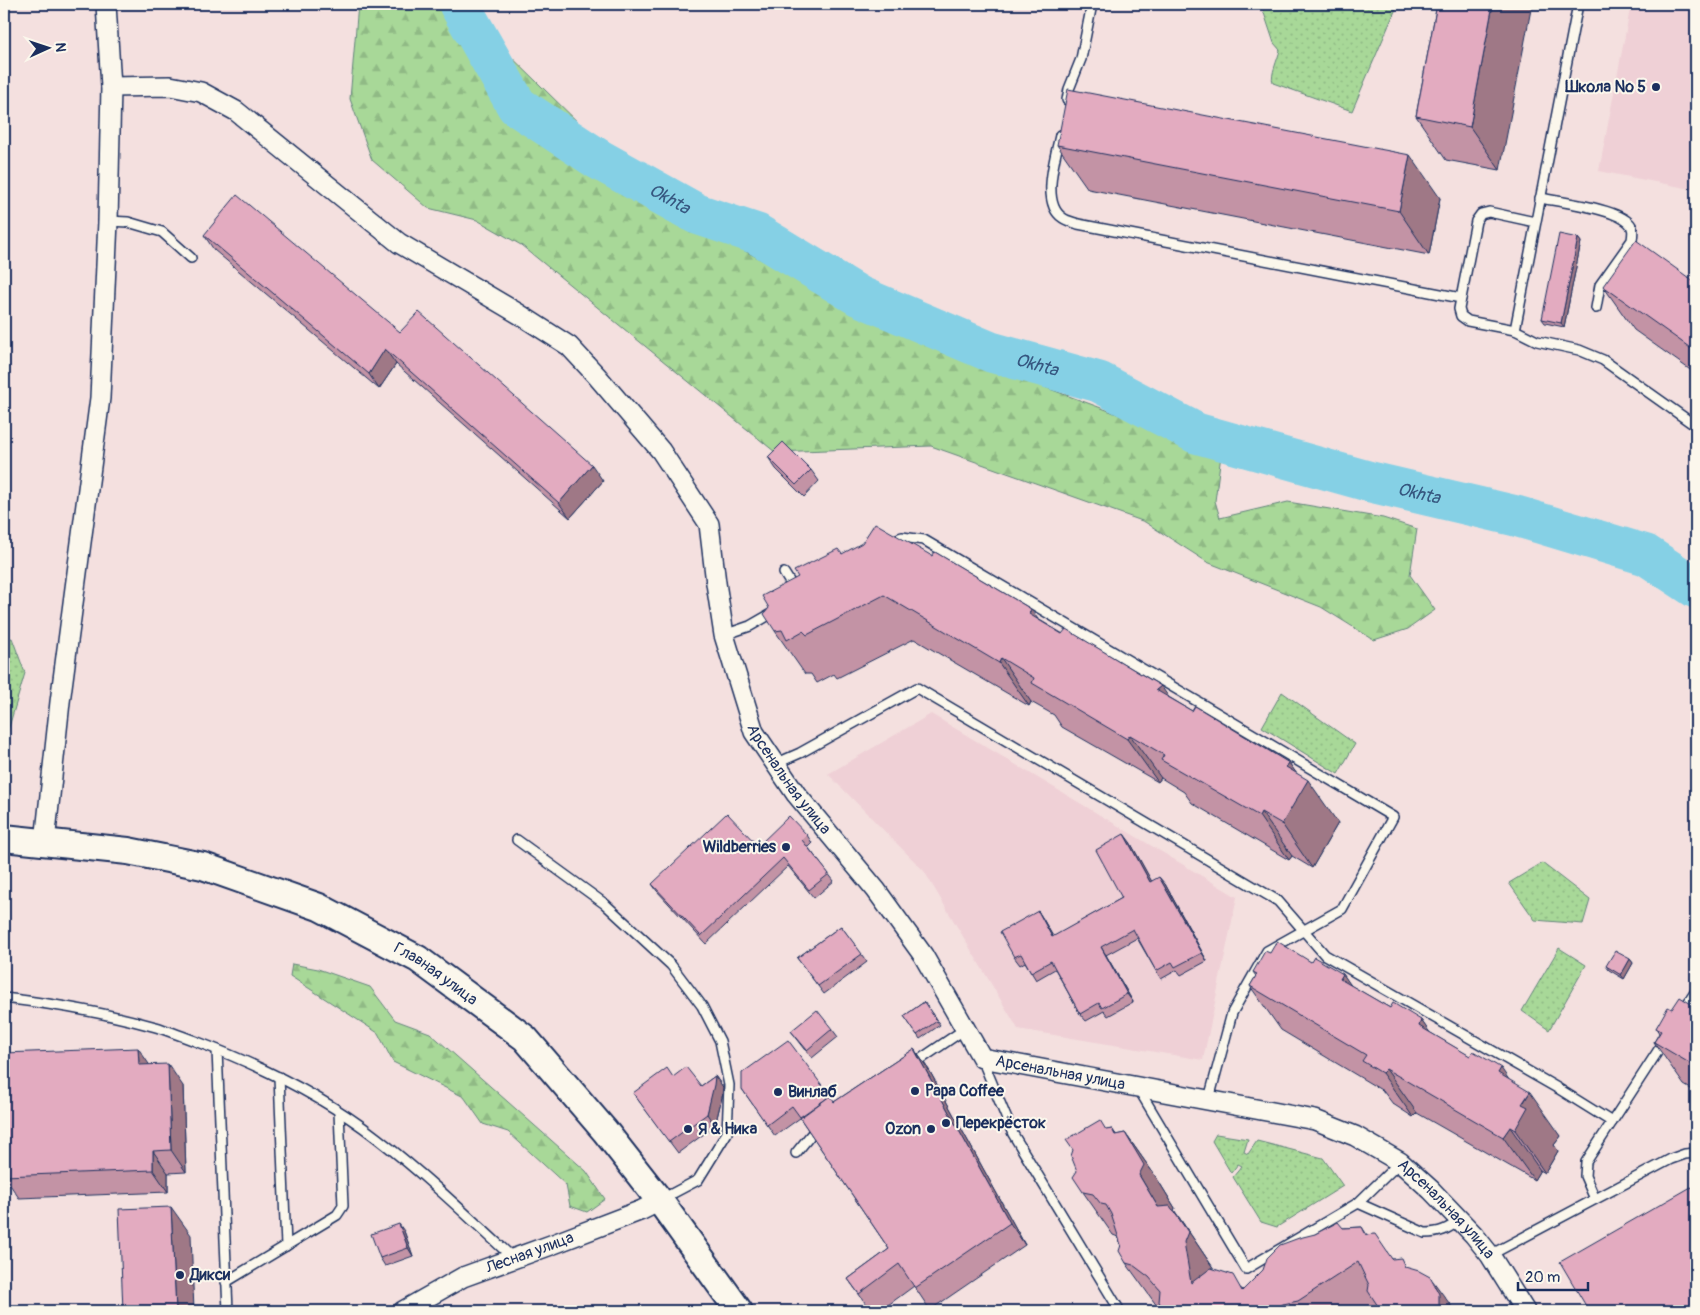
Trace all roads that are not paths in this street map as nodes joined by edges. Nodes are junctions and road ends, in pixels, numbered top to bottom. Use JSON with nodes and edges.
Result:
{"nodes":[{"id":1,"x":106,"y":4,"type":"edge"},
{"id":2,"x":1092,"y":4,"type":"edge"},
{"id":3,"x":1578,"y":4,"type":"edge"},
{"id":4,"x":111,"y":87,"type":"junction"},
{"id":5,"x":1065,"y":108,"type":"edge"},
{"id":6,"x":1062,"y":128,"type":"edge"},
{"id":7,"x":1540,"y":198,"type":"junction"},
{"id":8,"x":108,"y":221,"type":"junction"},
{"id":9,"x":1535,"y":222,"type":"junction"},
{"id":10,"x":191,"y":258,"type":"dead end"},
{"id":11,"x":1461,"y":298,"type":"junction"},
{"id":12,"x":1596,"y":308,"type":"dead end"},
{"id":13,"x":1515,"y":330,"type":"junction"},
{"id":14,"x":1696,"y":426,"type":"edge"},
{"id":15,"x":882,"y":544,"type":"edge"},
{"id":16,"x":784,"y":573,"type":"dead end"},
{"id":17,"x":807,"y":591,"type":"edge"},
{"id":18,"x":790,"y":601,"type":"junction"},
{"id":19,"x":724,"y":635,"type":"junction"},
{"id":20,"x":775,"y":764,"type":"junction"},
{"id":21,"x":4,"y":838,"type":"edge"},
{"id":22,"x":517,"y":840,"type":"dead end"},
{"id":23,"x":45,"y":842,"type":"junction"},
{"id":24,"x":1304,"y":930,"type":"junction"},
{"id":25,"x":1696,"y":991,"type":"edge"},
{"id":26,"x":4,"y":998,"type":"edge"},
{"id":27,"x":1675,"y":1024,"type":"edge"},
{"id":28,"x":966,"y":1029,"type":"junction"},
{"id":29,"x":1670,"y":1032,"type":"edge"},
{"id":30,"x":217,"y":1050,"type":"junction"},
{"id":31,"x":982,"y":1058,"type":"junction"},
{"id":32,"x":902,"y":1072,"type":"edge"},
{"id":33,"x":279,"y":1077,"type":"junction"},
{"id":34,"x":1136,"y":1086,"type":"junction"},
{"id":35,"x":1209,"y":1099,"type":"junction"},
{"id":36,"x":339,"y":1112,"type":"junction"},
{"id":37,"x":830,"y":1120,"type":"edge"},
{"id":38,"x":1612,"y":1122,"type":"junction"},
{"id":39,"x":1696,"y":1153,"type":"edge"},
{"id":40,"x":796,"y":1154,"type":"dead end"},
{"id":41,"x":1400,"y":1162,"type":"junction"},
{"id":42,"x":1595,"y":1199,"type":"junction"},
{"id":43,"x":660,"y":1201,"type":"junction"},
{"id":44,"x":1358,"y":1203,"type":"junction"},
{"id":45,"x":1460,"y":1220,"type":"junction"},
{"id":46,"x":286,"y":1246,"type":"junction"},
{"id":47,"x":1490,"y":1255,"type":"junction"},
{"id":48,"x":513,"y":1258,"type":"junction"},
{"id":49,"x":226,"y":1282,"type":"junction"},
{"id":50,"x":228,"y":1311,"type":"edge"},
{"id":51,"x":403,"y":1311,"type":"edge"},
{"id":52,"x":740,"y":1311,"type":"edge"},
{"id":53,"x":1120,"y":1311,"type":"edge"},
{"id":54,"x":1525,"y":1311,"type":"edge"}],
"edges":[{"from":1,"to":4,"type":"street"},
{"from":2,"to":5,"type":"lane"},
{"from":3,"to":7,"type":"lane"},
{"from":4,"to":8,"type":"street"},
{"from":4,"to":19,"type":"street","name":"Арсенальная улица"},
{"from":6,"to":11,"type":"lane"},
{"from":7,"to":9,"type":"lane"},
{"from":7,"to":12,"type":"lane"},
{"from":8,"to":10,"type":"lane"},
{"from":8,"to":23,"type":"street"},
{"from":9,"to":11,"type":"lane"},
{"from":9,"to":13,"type":"lane"},
{"from":11,"to":13,"type":"lane"},
{"from":13,"to":14,"type":"lane"},
{"from":15,"to":24,"type":"lane"},
{"from":16,"to":18,"type":"lane"},
{"from":17,"to":18,"type":"lane"},
{"from":18,"to":19,"type":"lane"},
{"from":19,"to":20,"type":"street","name":"Арсенальная улица"},
{"from":20,"to":24,"type":"lane"},
{"from":20,"to":28,"type":"street","name":"Арсенальная улица"},
{"from":21,"to":23,"type":"main road","name":"Главная улица"},
{"from":22,"to":43,"type":"lane"},
{"from":23,"to":43,"type":"main road","name":"Главная улица"},
{"from":24,"to":35,"type":"lane"},
{"from":24,"to":38,"type":"lane"},
{"from":25,"to":27,"type":"lane"},
{"from":26,"to":30,"type":"lane"},
{"from":28,"to":31,"type":"street","name":"Арсенальная улица"},
{"from":28,"to":32,"type":"lane"},
{"from":29,"to":38,"type":"lane"},
{"from":30,"to":33,"type":"lane"},
{"from":30,"to":49,"type":"lane"},
{"from":31,"to":34,"type":"street","name":"Арсенальная улица"},
{"from":31,"to":53,"type":"lane"},
{"from":33,"to":36,"type":"lane"},
{"from":33,"to":46,"type":"lane"},
{"from":34,"to":35,"type":"street","name":"Арсенальная улица"},
{"from":34,"to":44,"type":"lane"},
{"from":35,"to":41,"type":"street","name":"Арсенальная улица"},
{"from":36,"to":46,"type":"lane"},
{"from":36,"to":48,"type":"lane"},
{"from":37,"to":40,"type":"lane"},
{"from":38,"to":42,"type":"lane"},
{"from":39,"to":42,"type":"lane"},
{"from":41,"to":44,"type":"lane"},
{"from":41,"to":45,"type":"street","name":"Арсенальная улица"},
{"from":42,"to":47,"type":"lane"},
{"from":43,"to":48,"type":"street","name":"Лесная улица"},
{"from":43,"to":52,"type":"main road","name":"Главная улица"},
{"from":44,"to":45,"type":"lane"},
{"from":45,"to":47,"type":"street","name":"Арсенальная улица"},
{"from":46,"to":49,"type":"lane"},
{"from":47,"to":54,"type":"street","name":"Арсенальная улица"},
{"from":48,"to":51,"type":"street","name":"Лесная улица"},
{"from":49,"to":50,"type":"lane"}]}
